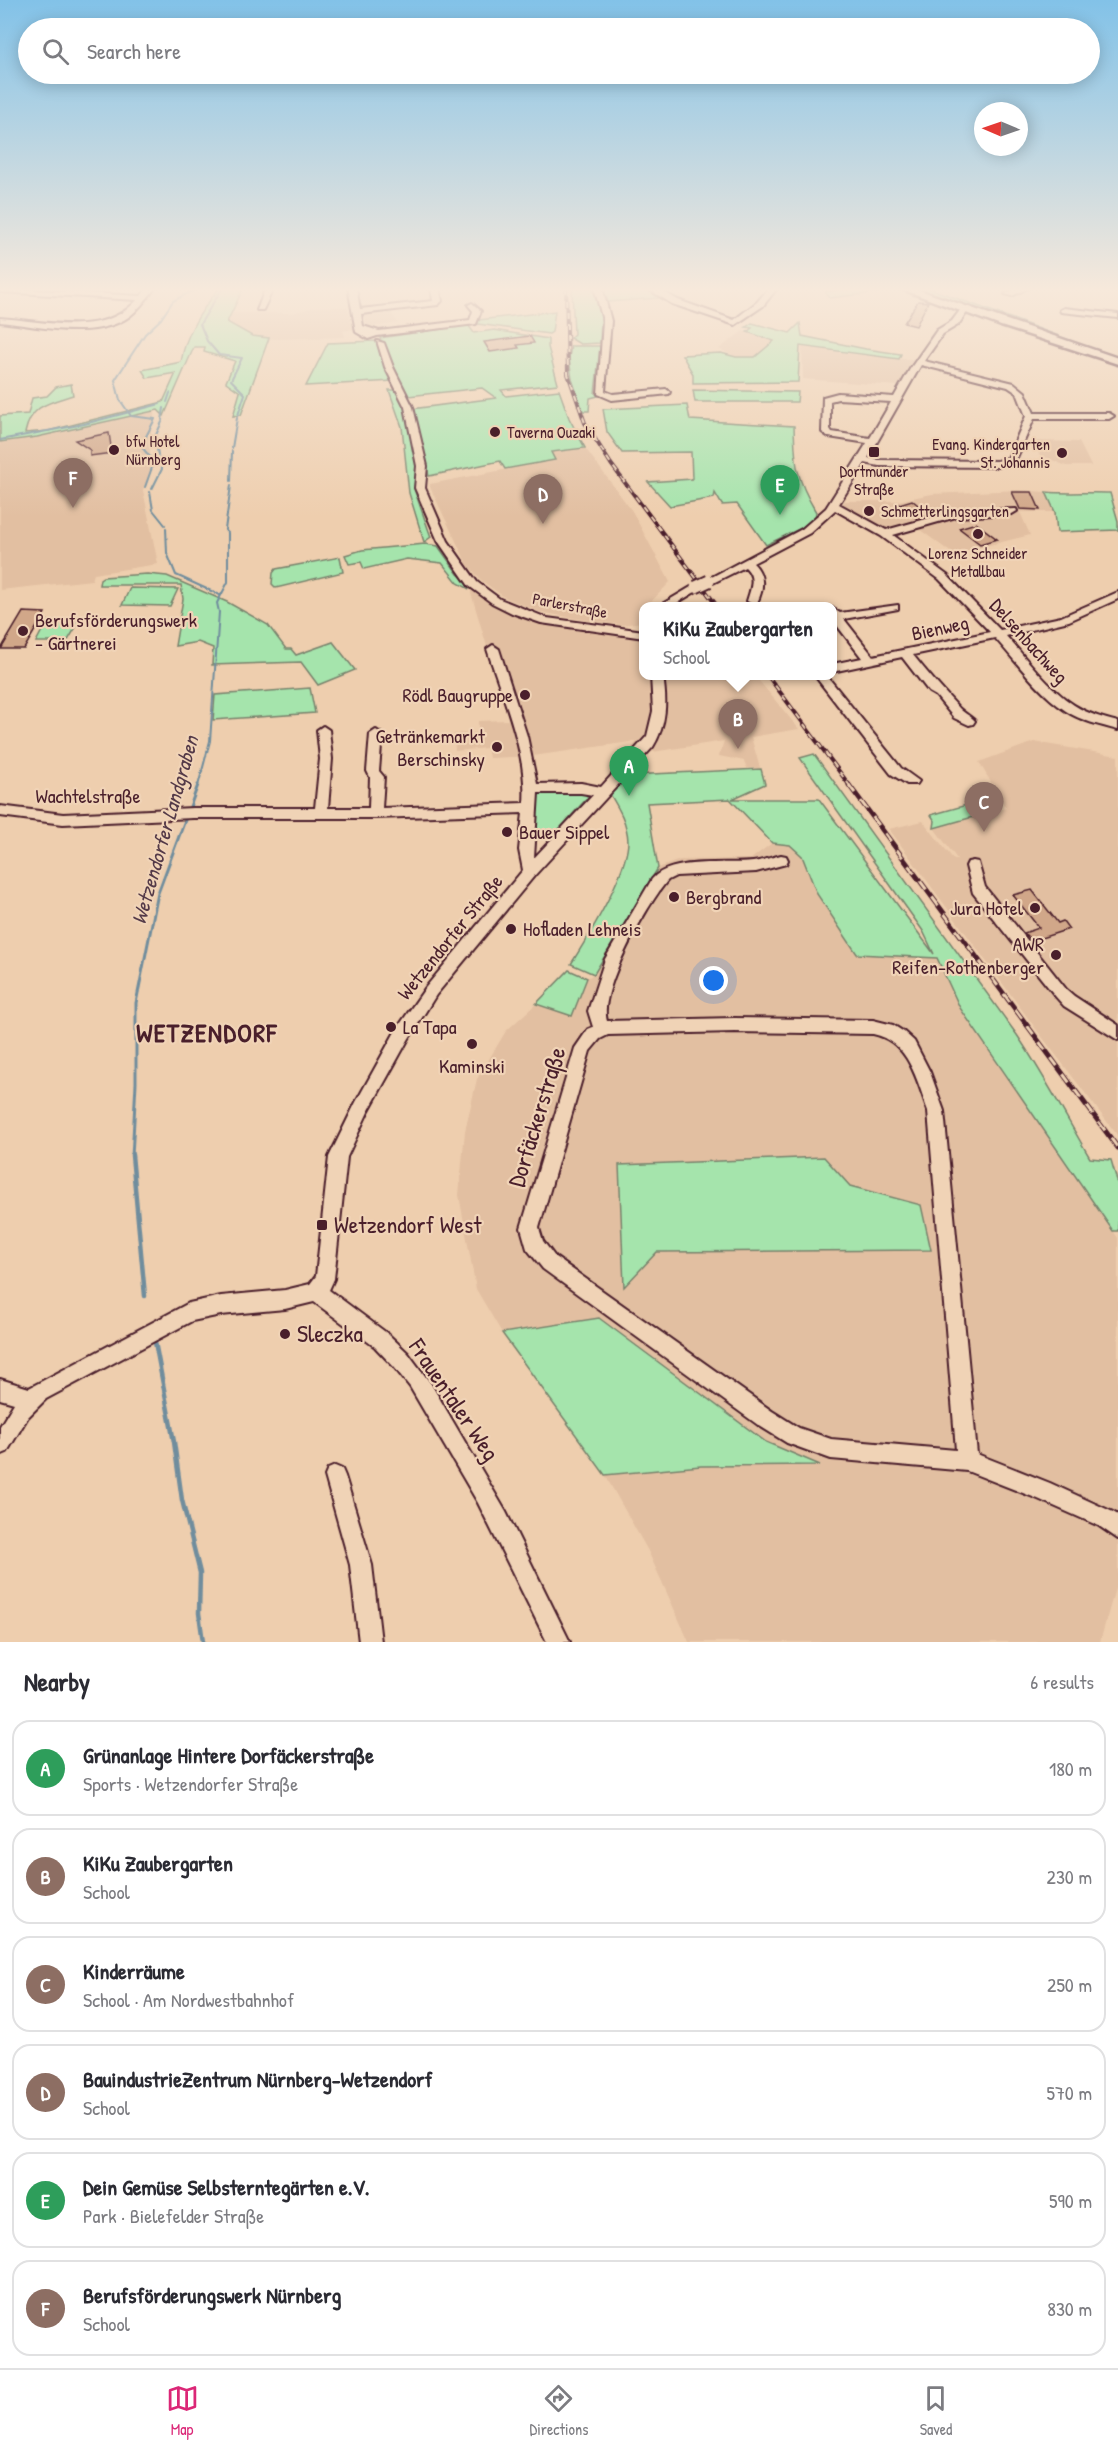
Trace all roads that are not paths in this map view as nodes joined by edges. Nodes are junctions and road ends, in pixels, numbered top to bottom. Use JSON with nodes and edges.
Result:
{"nodes":[{"id":1,"x":387,"y":364,"type":"edge"},
{"id":2,"x":603,"y":364,"type":"edge"},
{"id":3,"x":919,"y":364,"type":"edge"},
{"id":4,"x":926,"y":364,"type":"edge"},
{"id":5,"x":666,"y":392,"type":"dead end"},
{"id":6,"x":897,"y":400,"type":"junction"},
{"id":7,"x":1031,"y":416,"type":"junction"},
{"id":8,"x":1109,"y":416,"type":"dead end"},
{"id":9,"x":873,"y":441,"type":"junction"},
{"id":10,"x":862,"y":460,"type":"junction"},
{"id":11,"x":834,"y":505,"type":"junction"},
{"id":12,"x":1012,"y":511,"type":"dead end"},
{"id":13,"x":885,"y":534,"type":"junction"},
{"id":14,"x":746,"y":562,"type":"junction"},
{"id":15,"x":1118,"y":595,"type":"edge"},
{"id":16,"x":753,"y":601,"type":"dead end"},
{"id":17,"x":672,"y":602,"type":"edge"},
{"id":18,"x":894,"y":607,"type":"dead end"},
{"id":19,"x":837,"y":614,"type":"edge"},
{"id":20,"x":837,"y":617,"type":"edge"},
{"id":21,"x":639,"y":634,"type":"edge"},
{"id":22,"x":998,"y":634,"type":"junction"},
{"id":23,"x":493,"y":649,"type":"dead end"},
{"id":24,"x":906,"y":654,"type":"junction"},
{"id":25,"x":870,"y":660,"type":"junction"},
{"id":26,"x":837,"y":667,"type":"edge"},
{"id":27,"x":657,"y":680,"type":"edge"},
{"id":28,"x":825,"y":680,"type":"edge"},
{"id":29,"x":969,"y":721,"type":"dead end"},
{"id":30,"x":1118,"y":726,"type":"edge"},
{"id":31,"x":323,"y":730,"type":"dead end"},
{"id":32,"x":376,"y":734,"type":"dead end"},
{"id":33,"x":912,"y":781,"type":"dead end"},
{"id":34,"x":531,"y":789,"type":"junction"},
{"id":35,"x":602,"y":792,"type":"junction"},
{"id":36,"x":529,"y":808,"type":"junction"},
{"id":37,"x":0,"y":811,"type":"edge"},
{"id":38,"x":321,"y":813,"type":"junction"},
{"id":39,"x":375,"y":813,"type":"junction"},
{"id":40,"x":781,"y":860,"type":"dead end"},
{"id":41,"x":972,"y":866,"type":"dead end"},
{"id":42,"x":530,"y":871,"type":"junction"},
{"id":43,"x":601,"y":1029,"type":"junction"},
{"id":44,"x":1118,"y":1033,"type":"edge"},
{"id":45,"x":316,"y":1292,"type":"junction"},
{"id":46,"x":0,"y":1389,"type":"edge"},
{"id":47,"x":31,"y":1399,"type":"junction"},
{"id":48,"x":0,"y":1445,"type":"edge"},
{"id":49,"x":967,"y":1461,"type":"junction"},
{"id":50,"x":335,"y":1476,"type":"dead end"},
{"id":51,"x":1118,"y":1528,"type":"edge"},
{"id":52,"x":370,"y":1642,"type":"edge"},
{"id":53,"x":559,"y":1642,"type":"edge"}],
"edges":[{"from":1,"to":21,"type":"street","name":"Parlerstraße"},
{"from":2,"to":5,"type":"street"},
{"from":3,"to":6,"type":"street"},
{"from":4,"to":7,"type":"street"},
{"from":6,"to":9,"type":"street"},
{"from":6,"to":9,"type":"street"},
{"from":7,"to":8,"type":"street"},
{"from":7,"to":10,"type":"street"},
{"from":9,"to":10,"type":"street"},
{"from":10,"to":11,"type":"street"},
{"from":11,"to":13,"type":"street","name":"Delsenbachweg"},
{"from":11,"to":14,"type":"street"},
{"from":12,"to":13,"type":"street"},
{"from":13,"to":22,"type":"street","name":"Delsenbachweg"},
{"from":14,"to":16,"type":"street"},
{"from":14,"to":17,"type":"street","bridge":true},
{"from":15,"to":22,"type":"street","name":"Bienweg"},
{"from":18,"to":19,"type":"street","name":"Bienweg"},
{"from":20,"to":25,"type":"street","name":"Bienweg"},
{"from":22,"to":24,"type":"street","name":"Bienweg"},
{"from":22,"to":30,"type":"street","name":"Delsenbachweg"},
{"from":23,"to":34,"type":"street"},
{"from":24,"to":25,"type":"street","name":"Bienweg"},
{"from":24,"to":29,"type":"street"},
{"from":25,"to":26,"type":"street","name":"Bienweg"},
{"from":27,"to":35,"type":"street","name":"Wetzendorfer Straße"},
{"from":28,"to":33,"type":"street"},
{"from":31,"to":38,"type":"street"},
{"from":32,"to":39,"type":"street"},
{"from":34,"to":35,"type":"street"},
{"from":34,"to":36,"type":"street"},
{"from":35,"to":42,"type":"street","name":"Wetzendorfer Straße"},
{"from":36,"to":39,"type":"street","name":"Wachtelstraße"},
{"from":36,"to":42,"type":"street"},
{"from":37,"to":38,"type":"street","name":"Wachtelstraße"},
{"from":38,"to":39,"type":"street","name":"Wachtelstraße"},
{"from":40,"to":43,"type":"street"},
{"from":41,"to":44,"type":"street"},
{"from":42,"to":45,"type":"street","name":"Wetzendorfer Straße"},
{"from":43,"to":49,"type":"street","name":"Dorfäckerstraße"},
{"from":43,"to":49,"type":"street"},
{"from":45,"to":47,"type":"street"},
{"from":45,"to":53,"type":"street","name":"Frauentaler Weg"},
{"from":46,"to":47,"type":"street"},
{"from":47,"to":48,"type":"street"},
{"from":49,"to":51,"type":"street","name":"Dorfäckerstraße"},
{"from":50,"to":52,"type":"street"}]}
